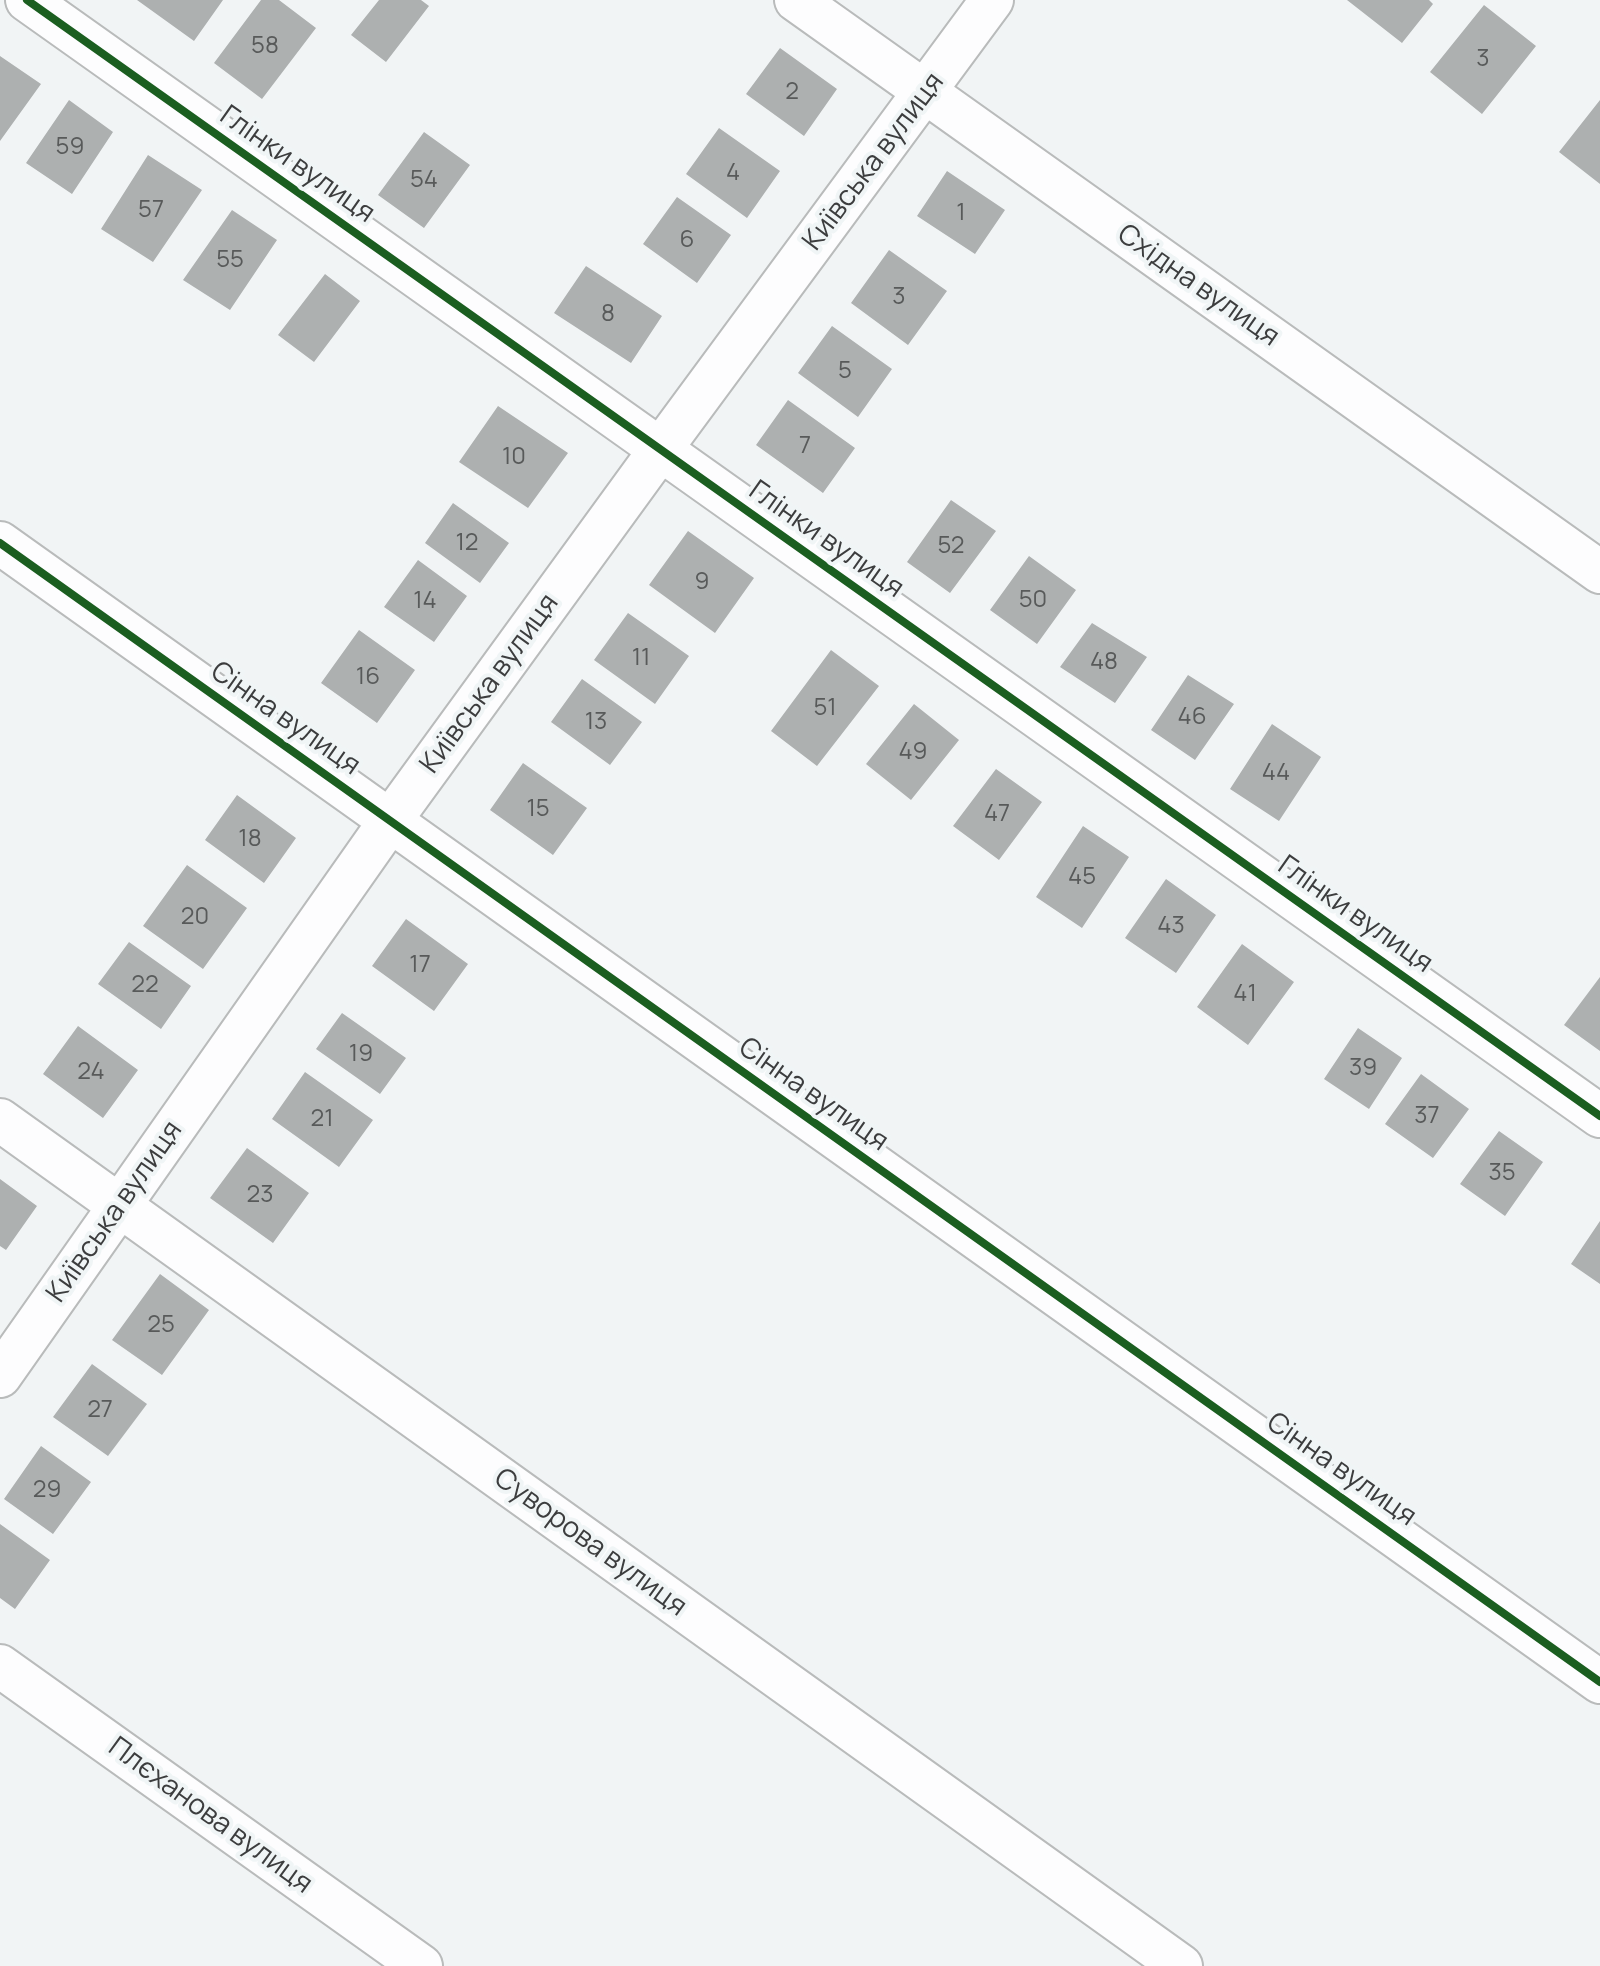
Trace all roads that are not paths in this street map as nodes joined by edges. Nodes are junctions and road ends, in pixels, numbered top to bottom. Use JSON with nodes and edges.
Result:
{"nodes":[{"id":1,"x":27,"y":0,"type":"edge"},
{"id":2,"x":796,"y":0,"type":"edge"},
{"id":3,"x":992,"y":0,"type":"edge"},
{"id":4,"x":926,"y":93,"type":"junction"},
{"id":5,"x":660,"y":450,"type":"junction"},
{"id":6,"x":0,"y":543,"type":"edge"},
{"id":7,"x":1600,"y":572,"type":"edge"},
{"id":8,"x":390,"y":821,"type":"junction"},
{"id":9,"x":1600,"y":1116,"type":"edge"},
{"id":10,"x":0,"y":1120,"type":"edge"},
{"id":11,"x":120,"y":1206,"type":"junction"},
{"id":12,"x":0,"y":1376,"type":"edge"},
{"id":13,"x":0,"y":1666,"type":"edge"},
{"id":14,"x":1600,"y":1682,"type":"edge"},
{"id":15,"x":421,"y":1966,"type":"edge"},
{"id":16,"x":1181,"y":1966,"type":"edge"}],
"edges":[{"from":1,"to":5,"type":"street","name":"Глінки вулиця"},
{"from":2,"to":4,"type":"street","name":"Східна вулиця"},
{"from":3,"to":4,"type":"street","name":"Київська вулиця"},
{"from":4,"to":5,"type":"street","name":"Київська вулиця"},
{"from":4,"to":7,"type":"street","name":"Східна вулиця"},
{"from":5,"to":8,"type":"street","name":"Київська вулиця"},
{"from":5,"to":9,"type":"street","name":"Глінки вулиця"},
{"from":6,"to":8,"type":"street","name":"Сінна вулиця"},
{"from":8,"to":11,"type":"street","name":"Київська вулиця"},
{"from":8,"to":14,"type":"street","name":"Сінна вулиця"},
{"from":10,"to":11,"type":"street","name":"Суворова вулиця"},
{"from":11,"to":12,"type":"street","name":"Київська вулиця"},
{"from":11,"to":16,"type":"street","name":"Суворова вулиця"},
{"from":13,"to":15,"type":"street","name":"Плєханова вулиця"}]}
